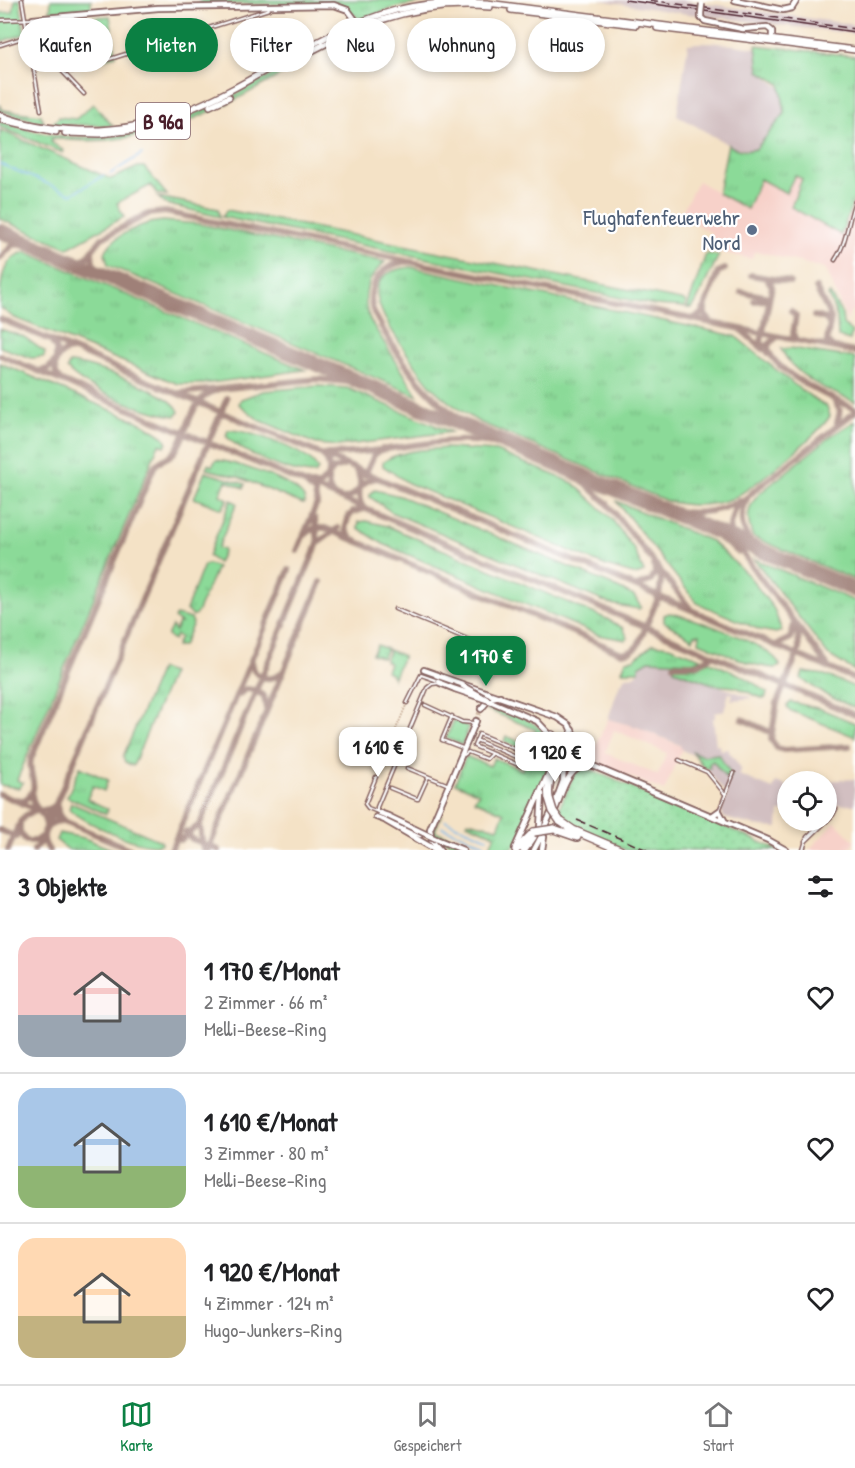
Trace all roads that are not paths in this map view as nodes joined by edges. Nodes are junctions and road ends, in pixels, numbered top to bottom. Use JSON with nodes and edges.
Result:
{"nodes":[{"id":1,"x":22,"y":0,"type":"edge"},
{"id":2,"x":735,"y":0,"type":"edge"},
{"id":3,"x":797,"y":0,"type":"edge"},
{"id":4,"x":703,"y":2,"type":"edge"},
{"id":5,"x":269,"y":9,"type":"dead end"},
{"id":6,"x":26,"y":18,"type":"edge"},
{"id":7,"x":44,"y":18,"type":"edge"},
{"id":8,"x":352,"y":18,"type":"edge"},
{"id":9,"x":379,"y":18,"type":"edge"},
{"id":10,"x":18,"y":19,"type":"edge"},
{"id":11,"x":0,"y":20,"type":"edge"},
{"id":12,"x":18,"y":39,"type":"edge"},
{"id":13,"x":770,"y":40,"type":"junction"},
{"id":14,"x":326,"y":42,"type":"edge"},
{"id":15,"x":0,"y":45,"type":"edge"},
{"id":16,"x":855,"y":51,"type":"edge"},
{"id":17,"x":113,"y":59,"type":"edge"},
{"id":18,"x":34,"y":72,"type":"edge"},
{"id":19,"x":62,"y":72,"type":"edge"},
{"id":20,"x":84,"y":94,"type":"dead end"},
{"id":21,"x":41,"y":110,"type":"dead end"},
{"id":22,"x":0,"y":117,"type":"edge"},
{"id":23,"x":855,"y":201,"type":"edge"},
{"id":24,"x":835,"y":260,"type":"dead end"},
{"id":25,"x":395,"y":609,"type":"dead end"},
{"id":26,"x":508,"y":656,"type":"dead end"},
{"id":27,"x":424,"y":670,"type":"dead end"},
{"id":28,"x":436,"y":675,"type":"junction"},
{"id":29,"x":442,"y":683,"type":"junction"},
{"id":30,"x":502,"y":697,"type":"junction"},
{"id":31,"x":490,"y":701,"type":"junction"},
{"id":32,"x":407,"y":703,"type":"tunnel mouth"},
{"id":33,"x":425,"y":705,"type":"dead end"},
{"id":34,"x":482,"y":709,"type":"tunnel mouth"},
{"id":35,"x":452,"y":716,"type":"junction"},
{"id":36,"x":474,"y":723,"type":"joint"},
{"id":37,"x":572,"y":730,"type":"junction"},
{"id":38,"x":552,"y":735,"type":"junction"},
{"id":39,"x":476,"y":740,"type":"junction"},
{"id":40,"x":468,"y":741,"type":"junction"},
{"id":41,"x":465,"y":749,"type":"junction"},
{"id":42,"x":567,"y":751,"type":"junction"},
{"id":43,"x":489,"y":753,"type":"junction"},
{"id":44,"x":460,"y":760,"type":"junction"},
{"id":45,"x":523,"y":760,"type":"junction"},
{"id":46,"x":679,"y":760,"type":"dead end"},
{"id":47,"x":590,"y":765,"type":"junction"},
{"id":48,"x":406,"y":768,"type":"dead end"},
{"id":49,"x":734,"y":773,"type":"dead end"},
{"id":50,"x":376,"y":777,"type":"tunnel mouth"},
{"id":51,"x":428,"y":777,"type":"junction"},
{"id":52,"x":545,"y":781,"type":"junction"},
{"id":53,"x":449,"y":785,"type":"junction"},
{"id":54,"x":390,"y":788,"type":"dead end"},
{"id":55,"x":725,"y":794,"type":"junction"},
{"id":56,"x":549,"y":798,"type":"junction"},
{"id":57,"x":719,"y":811,"type":"junction"},
{"id":58,"x":553,"y":812,"type":"junction"},
{"id":59,"x":378,"y":814,"type":"junction"},
{"id":60,"x":712,"y":816,"type":"junction"},
{"id":61,"x":387,"y":819,"type":"junction"},
{"id":62,"x":728,"y":823,"type":"junction"},
{"id":63,"x":543,"y":831,"type":"junction"},
{"id":64,"x":816,"y":831,"type":"edge"},
{"id":65,"x":816,"y":831,"type":"edge"},
{"id":66,"x":805,"y":842,"type":"junction"},
{"id":67,"x":438,"y":850,"type":"edge"},
{"id":68,"x":463,"y":850,"type":"edge"},
{"id":69,"x":515,"y":850,"type":"edge"},
{"id":70,"x":524,"y":850,"type":"edge"},
{"id":71,"x":533,"y":850,"type":"edge"},
{"id":72,"x":542,"y":850,"type":"edge"},
{"id":73,"x":609,"y":850,"type":"edge"},
{"id":74,"x":620,"y":850,"type":"edge"},
{"id":75,"x":786,"y":850,"type":"edge"},
{"id":76,"x":803,"y":850,"type":"edge"}],
"edges":[{"from":1,"to":6,"type":"street"},
{"from":2,"to":3,"type":"street"},
{"from":4,"to":13,"type":"street","bridge":true},
{"from":5,"to":17,"type":"street"},
{"from":7,"to":8,"type":"street"},
{"from":9,"to":13,"type":"main road","number":"B 96a"},
{"from":10,"to":11,"type":"street"},
{"from":12,"to":15,"type":"street"},
{"from":13,"to":16,"type":"main road","number":"B 96a"},
{"from":14,"to":22,"type":"main road","number":"B 96a"},
{"from":18,"to":21,"type":"street"},
{"from":19,"to":20,"type":"street"},
{"from":23,"to":24,"type":"street"},
{"from":25,"to":26,"type":"street"},
{"from":27,"to":28,"type":"street"},
{"from":28,"to":30,"type":"street"},
{"from":28,"to":31,"type":"street","bridge":true},
{"from":29,"to":31,"type":"street","bridge":true},
{"from":29,"to":32,"type":"street"},
{"from":29,"to":59,"type":"street"},
{"from":30,"to":34,"type":"street"},
{"from":30,"to":37,"type":"street"},
{"from":31,"to":38,"type":"street"},
{"from":33,"to":35,"type":"street"},
{"from":35,"to":36,"type":"street"},
{"from":35,"to":41,"type":"street"},
{"from":36,"to":40,"type":"street"},
{"from":37,"to":42,"type":"street"},
{"from":37,"to":47,"type":"street"},
{"from":38,"to":52,"type":"street"},
{"from":38,"to":56,"type":"highway"},
{"from":39,"to":43,"type":"street"},
{"from":39,"to":45,"type":"street"},
{"from":39,"to":45,"type":"street"},
{"from":40,"to":41,"type":"street"},
{"from":40,"to":43,"type":"street"},
{"from":41,"to":44,"type":"street"},
{"from":42,"to":56,"type":"highway"},
{"from":42,"to":58,"type":"street"},
{"from":43,"to":44,"type":"street"},
{"from":43,"to":45,"type":"street"},
{"from":44,"to":53,"type":"street"},
{"from":46,"to":55,"type":"street"},
{"from":47,"to":58,"type":"street"},
{"from":47,"to":60,"type":"street"},
{"from":48,"to":51,"type":"street"},
{"from":49,"to":55,"type":"street"},
{"from":50,"to":59,"type":"street"},
{"from":51,"to":53,"type":"street"},
{"from":51,"to":54,"type":"street"},
{"from":52,"to":63,"type":"street"},
{"from":52,"to":69,"type":"street"},
{"from":53,"to":67,"type":"street"},
{"from":55,"to":57,"type":"street"},
{"from":56,"to":74,"type":"highway","bridge":true},
{"from":57,"to":60,"type":"street"},
{"from":57,"to":62,"type":"street"},
{"from":58,"to":63,"type":"street"},
{"from":59,"to":61,"type":"street"},
{"from":60,"to":62,"type":"street"},
{"from":61,"to":67,"type":"street"},
{"from":61,"to":68,"type":"street","bridge":true},
{"from":62,"to":75,"type":"street"},
{"from":63,"to":69,"type":"highway"},
{"from":63,"to":70,"type":"highway"},
{"from":63,"to":71,"type":"street"},
{"from":63,"to":72,"type":"street"},
{"from":63,"to":73,"type":"highway"},
{"from":64,"to":66,"type":"street"},
{"from":65,"to":66,"type":"street"},
{"from":66,"to":76,"type":"street"}]}
